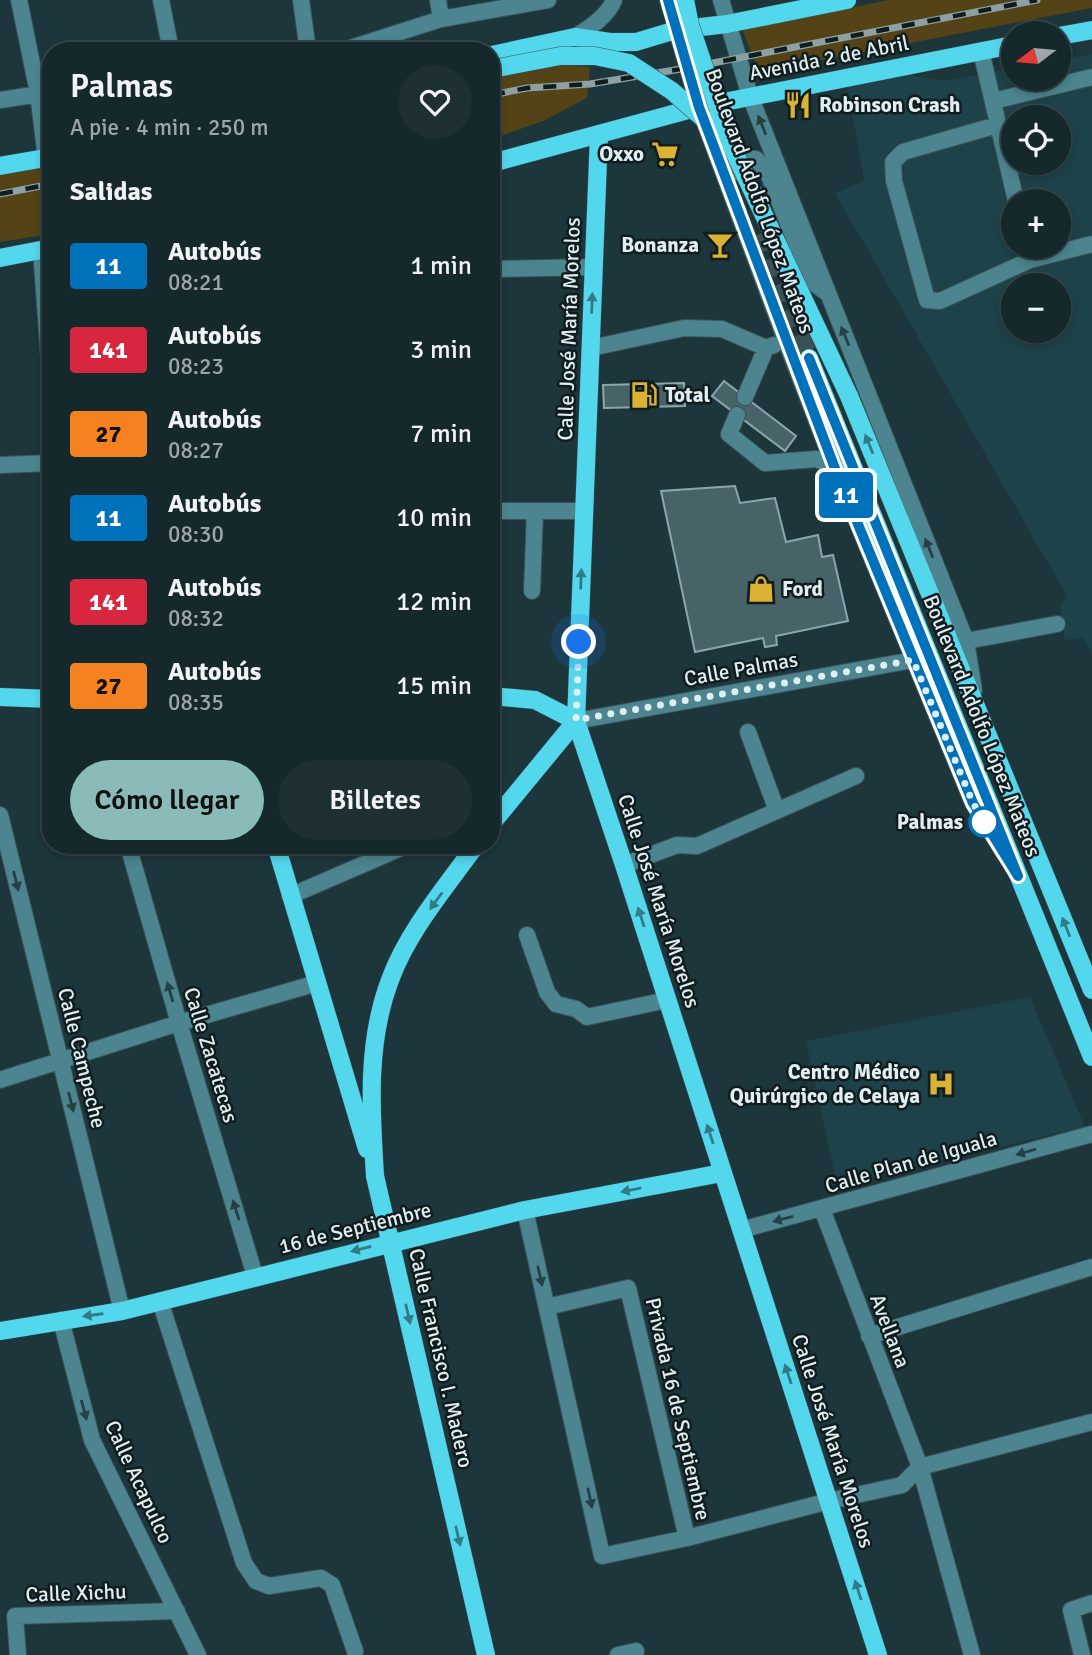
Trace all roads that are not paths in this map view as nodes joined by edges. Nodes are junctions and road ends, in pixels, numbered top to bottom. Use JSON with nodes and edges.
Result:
{"nodes":[{"id":1,"x":19,"y":0,"type":"edge"},
{"id":2,"x":161,"y":0,"type":"edge"},
{"id":3,"x":301,"y":0,"type":"edge"},
{"id":4,"x":438,"y":0,"type":"edge"},
{"id":5,"x":548,"y":0,"type":"edge"},
{"id":6,"x":614,"y":0,"type":"edge"},
{"id":7,"x":668,"y":0,"type":"edge"},
{"id":8,"x":685,"y":0,"type":"edge"},
{"id":9,"x":721,"y":0,"type":"edge"},
{"id":10,"x":847,"y":0,"type":"edge"},
{"id":11,"x":441,"y":19,"type":"junction"},
{"id":12,"x":727,"y":24,"type":"junction"},
{"id":13,"x":676,"y":30,"type":"junction"},
{"id":14,"x":1092,"y":30,"type":"edge"},
{"id":15,"x":1071,"y":34,"type":"edge"},
{"id":16,"x":575,"y":37,"type":"junction"},
{"id":17,"x":169,"y":42,"type":"edge"},
{"id":18,"x":307,"y":42,"type":"edge"},
{"id":19,"x":369,"y":42,"type":"edge"},
{"id":20,"x":1001,"y":47,"type":"edge"},
{"id":21,"x":981,"y":51,"type":"junction"},
{"id":22,"x":500,"y":53,"type":"edge"},
{"id":23,"x":500,"y":67,"type":"edge"},
{"id":24,"x":1092,"y":77,"type":"edge"},
{"id":25,"x":42,"y":85,"type":"edge"},
{"id":26,"x":42,"y":92,"type":"edge"},
{"id":27,"x":750,"y":96,"type":"junction"},
{"id":28,"x":0,"y":100,"type":"edge"},
{"id":29,"x":993,"y":101,"type":"junction"},
{"id":30,"x":699,"y":107,"type":"junction"},
{"id":31,"x":997,"y":125,"type":"junction"},
{"id":32,"x":600,"y":134,"type":"junction"},
{"id":33,"x":729,"y":141,"type":"junction"},
{"id":34,"x":42,"y":159,"type":"edge"},
{"id":35,"x":500,"y":161,"type":"edge"},
{"id":36,"x":0,"y":166,"type":"edge"},
{"id":37,"x":1013,"y":189,"type":"edge"},
{"id":38,"x":745,"y":230,"type":"junction"},
{"id":39,"x":1092,"y":244,"type":"edge"},
{"id":40,"x":1071,"y":247,"type":"edge"},
{"id":41,"x":42,"y":250,"type":"edge"},
{"id":42,"x":0,"y":258,"type":"edge"},
{"id":43,"x":1017,"y":259,"type":"edge"},
{"id":44,"x":594,"y":267,"type":"junction"},
{"id":45,"x":500,"y":270,"type":"edge"},
{"id":46,"x":829,"y":294,"type":"junction"},
{"id":47,"x":786,"y":341,"type":"junction"},
{"id":48,"x":591,"y":348,"type":"junction"},
{"id":49,"x":766,"y":348,"type":"junction"},
{"id":50,"x":809,"y":358,"type":"tunnel mouth"},
{"id":51,"x":745,"y":397,"type":"dead end"},
{"id":52,"x":737,"y":415,"type":"dead end"},
{"id":53,"x":42,"y":463,"type":"edge"},
{"id":54,"x":0,"y":465,"type":"edge"},
{"id":55,"x":834,"y":466,"type":"junction"},
{"id":56,"x":500,"y":511,"type":"edge"},
{"id":57,"x":535,"y":512,"type":"junction"},
{"id":58,"x":584,"y":512,"type":"junction"},
{"id":59,"x":532,"y":591,"type":"dead end"},
{"id":60,"x":1057,"y":624,"type":"dead end"},
{"id":61,"x":966,"y":641,"type":"junction"},
{"id":62,"x":913,"y":660,"type":"junction"},
{"id":63,"x":0,"y":697,"type":"edge"},
{"id":64,"x":500,"y":697,"type":"edge"},
{"id":65,"x":42,"y":699,"type":"edge"},
{"id":66,"x":977,"y":706,"type":"junction"},
{"id":67,"x":576,"y":720,"type":"junction"},
{"id":68,"x":748,"y":733,"type":"dead end"},
{"id":69,"x":856,"y":776,"type":"dead end"},
{"id":70,"x":500,"y":805,"type":"edge"},
{"id":71,"x":777,"y":811,"type":"junction"},
{"id":72,"x":0,"y":815,"type":"edge"},
{"id":73,"x":131,"y":854,"type":"edge"},
{"id":74,"x":278,"y":854,"type":"edge"},
{"id":75,"x":387,"y":854,"type":"edge"},
{"id":76,"x":469,"y":854,"type":"edge"},
{"id":77,"x":624,"y":865,"type":"junction"},
{"id":78,"x":1018,"y":876,"type":"junction"},
{"id":79,"x":290,"y":895,"type":"junction"},
{"id":80,"x":527,"y":935,"type":"dead end"},
{"id":81,"x":317,"y":983,"type":"junction"},
{"id":82,"x":1092,"y":990,"type":"edge"},
{"id":83,"x":667,"y":1000,"type":"junction"},
{"id":84,"x":178,"y":1023,"type":"junction"},
{"id":85,"x":1092,"y":1057,"type":"edge"},
{"id":86,"x":61,"y":1061,"type":"junction"},
{"id":87,"x":0,"y":1080,"type":"edge"},
{"id":88,"x":1092,"y":1133,"type":"edge"},
{"id":89,"x":722,"y":1172,"type":"junction"},
{"id":90,"x":375,"y":1176,"type":"junction"},
{"id":91,"x":822,"y":1209,"type":"junction"},
{"id":92,"x":525,"y":1210,"type":"junction"},
{"id":93,"x":741,"y":1230,"type":"junction"},
{"id":94,"x":391,"y":1242,"type":"junction"},
{"id":95,"x":1092,"y":1267,"type":"edge"},
{"id":96,"x":255,"y":1276,"type":"junction"},
{"id":97,"x":160,"y":1301,"type":"junction"},
{"id":98,"x":547,"y":1307,"type":"junction"},
{"id":99,"x":122,"y":1311,"type":"junction"},
{"id":100,"x":61,"y":1320,"type":"junction"},
{"id":101,"x":0,"y":1331,"type":"edge"},
{"id":102,"x":869,"y":1335,"type":"junction"},
{"id":103,"x":1092,"y":1422,"type":"edge"},
{"id":104,"x":920,"y":1467,"type":"junction"},
{"id":105,"x":829,"y":1501,"type":"junction"},
{"id":106,"x":687,"y":1538,"type":"junction"},
{"id":107,"x":1092,"y":1603,"type":"edge"},
{"id":108,"x":177,"y":1611,"type":"junction"},
{"id":109,"x":355,"y":1651,"type":"dead end"},
{"id":110,"x":636,"y":1651,"type":"dead end"},
{"id":111,"x":18,"y":1655,"type":"edge"},
{"id":112,"x":198,"y":1655,"type":"edge"},
{"id":113,"x":486,"y":1655,"type":"edge"},
{"id":114,"x":618,"y":1655,"type":"edge"},
{"id":115,"x":878,"y":1655,"type":"edge"},
{"id":116,"x":972,"y":1655,"type":"edge"},
{"id":117,"x":1082,"y":1655,"type":"edge"}],
"edges":[{"from":1,"to":25,"type":"street"},
{"from":2,"to":17,"type":"street"},
{"from":3,"to":18,"type":"street"},
{"from":4,"to":11,"type":"street"},
{"from":5,"to":11,"type":"street"},
{"from":6,"to":16,"type":"street"},
{"from":7,"to":13,"type":"street","name":"Boulevard Adolfo López Mateos"},
{"from":8,"to":33,"type":"main road","name":"Boulevard Adolfo López Mateos","bridge":true},
{"from":9,"to":12,"type":"street","name":"Boulevard Adolfo López Mateos"},
{"from":10,"to":12,"type":"main road"},
{"from":11,"to":19,"type":"street"},
{"from":12,"to":13,"type":"main road"},
{"from":12,"to":27,"type":"street","name":"Boulevard Adolfo López Mateos"},
{"from":13,"to":16,"type":"main road"},
{"from":13,"to":30,"type":"street","name":"Boulevard Adolfo López Mateos"},
{"from":14,"to":15,"type":"main road"},
{"from":16,"to":22,"type":"main road"},
{"from":20,"to":21,"type":"main road","name":"Avenida 2 de Abril"},
{"from":21,"to":27,"type":"main road","name":"Avenida 2 de Abril"},
{"from":21,"to":29,"type":"street"},
{"from":23,"to":33,"type":"main road","bridge":true},
{"from":24,"to":29,"type":"street"},
{"from":26,"to":28,"type":"street"},
{"from":27,"to":30,"type":"main road","name":"Avenida 2 de Abril"},
{"from":46,"to":27,"type":"street","name":"Boulevard Adolfo López Mateos","one_way":true},
{"from":29,"to":31,"type":"street"},
{"from":30,"to":32,"type":"main road","name":"Avenida 2 de Abril"},
{"from":30,"to":38,"type":"street","name":"Boulevard Adolfo López Mateos"},
{"from":31,"to":37,"type":"street"},
{"from":31,"to":43,"type":"street"},
{"from":32,"to":35,"type":"main road","name":"Avenida 2 de Abril"},
{"from":32,"to":44,"type":"main road","name":"Calle José María Morelos"},
{"from":66,"to":33,"type":"main road","name":"Boulevard Adolfo López Mateos","one_way":true,"bridge":true},
{"from":34,"to":36,"type":"main road"},
{"from":38,"to":46,"type":"street"},
{"from":38,"to":47,"type":"street","name":"Boulevard Adolfo López Mateos"},
{"from":39,"to":40,"type":"street"},
{"from":41,"to":42,"type":"main road"},
{"from":44,"to":45,"type":"street"},
{"from":48,"to":44,"type":"main road","name":"Calle José María Morelos","one_way":true},
{"from":61,"to":46,"type":"street","name":"Boulevard Adolfo López Mateos","one_way":true},
{"from":47,"to":49,"type":"street"},
{"from":47,"to":55,"type":"street","name":"Boulevard Adolfo López Mateos"},
{"from":48,"to":49,"type":"street"},
{"from":48,"to":58,"type":"main road","name":"Calle José María Morelos"},
{"from":49,"to":51,"type":"street"},
{"from":50,"to":78,"type":"main road","name":"Boulevard Adolfo López Mateos"},
{"from":52,"to":55,"type":"street"},
{"from":53,"to":54,"type":"street"},
{"from":55,"to":62,"type":"street","name":"Boulevard Adolfo López Mateos"},
{"from":56,"to":57,"type":"street"},
{"from":57,"to":58,"type":"street"},
{"from":57,"to":59,"type":"street"},
{"from":67,"to":58,"type":"main road","name":"Calle José María Morelos","one_way":true},
{"from":60,"to":61,"type":"street"},
{"from":61,"to":66,"type":"street","name":"Boulevard Adolfo López Mateos"},
{"from":62,"to":67,"type":"street","name":"Calle Palmas"},
{"from":62,"to":78,"type":"street","name":"Boulevard Adolfo López Mateos"},
{"from":63,"to":65,"type":"main road"},
{"from":64,"to":67,"type":"main road"},
{"from":82,"to":66,"type":"main road","name":"Boulevard Adolfo López Mateos","one_way":true},
{"from":67,"to":70,"type":"main road"},
{"from":67,"to":77,"type":"main road","name":"Calle José María Morelos"},
{"from":68,"to":71,"type":"street"},
{"from":69,"to":71,"type":"street"},
{"from":71,"to":77,"type":"street"},
{"from":72,"to":86,"type":"street","name":"Calle Campeche","one_way":true},
{"from":84,"to":73,"type":"street","name":"Calle Zacatecas","one_way":true},
{"from":74,"to":79,"type":"main road"},
{"from":75,"to":79,"type":"street"},
{"from":76,"to":90,"type":"main road","name":"Calle Francisco I. Madero","one_way":true},
{"from":83,"to":77,"type":"main road","name":"Calle José María Morelos","one_way":true},
{"from":78,"to":85,"type":"main road","name":"Boulevard Adolfo López Mateos"},
{"from":79,"to":81,"type":"main road"},
{"from":80,"to":83,"type":"street"},
{"from":81,"to":84,"type":"street"},
{"from":81,"to":90,"type":"main road"},
{"from":89,"to":83,"type":"main road","name":"Calle José María Morelos","one_way":true},
{"from":84,"to":86,"type":"street"},
{"from":96,"to":84,"type":"street","name":"Calle Zacatecas","one_way":true},
{"from":86,"to":87,"type":"street"},
{"from":86,"to":99,"type":"street","name":"Calle Campeche","one_way":true},
{"from":88,"to":91,"type":"street","name":"Calle Plan de Iguala","one_way":true},
{"from":89,"to":92,"type":"main road","name":"16 de Septiembre","one_way":true},
{"from":89,"to":93,"type":"main road","name":"Calle José María Morelos"},
{"from":90,"to":94,"type":"main road","name":"Calle Francisco I. Madero"},
{"from":91,"to":93,"type":"street","name":"Calle Plan de Iguala","one_way":true},
{"from":91,"to":102,"type":"street","name":"Avellana"},
{"from":92,"to":94,"type":"main road","name":"16 de Septiembre"},
{"from":92,"to":98,"type":"street","one_way":true},
{"from":105,"to":93,"type":"main road","name":"Calle José María Morelos","one_way":true},
{"from":94,"to":96,"type":"main road","name":"16 de Septiembre","one_way":true},
{"from":94,"to":113,"type":"main road","name":"Calle Francisco I. Madero","one_way":true},
{"from":95,"to":102,"type":"street"},
{"from":96,"to":97,"type":"main road","name":"16 de Septiembre"},
{"from":97,"to":99,"type":"main road","name":"16 de Septiembre"},
{"from":97,"to":109,"type":"street"},
{"from":98,"to":106,"type":"street","name":"Privada 16 de Septiembre"},
{"from":98,"to":106,"type":"street","one_way":true},
{"from":99,"to":100,"type":"main road","name":"16 de Septiembre","one_way":true},
{"from":100,"to":101,"type":"main road","name":"16 de Septiembre"},
{"from":100,"to":108,"type":"street","name":"Calle Acapulco","one_way":true},
{"from":102,"to":104,"type":"street","name":"Avellana"},
{"from":103,"to":104,"type":"street"},
{"from":104,"to":105,"type":"street"},
{"from":104,"to":116,"type":"street","name":"Avellana"},
{"from":105,"to":106,"type":"street"},
{"from":115,"to":105,"type":"main road","name":"Calle José María Morelos","one_way":true},
{"from":107,"to":117,"type":"street"},
{"from":108,"to":111,"type":"street","name":"Calle Xichu"},
{"from":108,"to":112,"type":"street","name":"Calle Acapulco"},
{"from":110,"to":114,"type":"street"}]}
